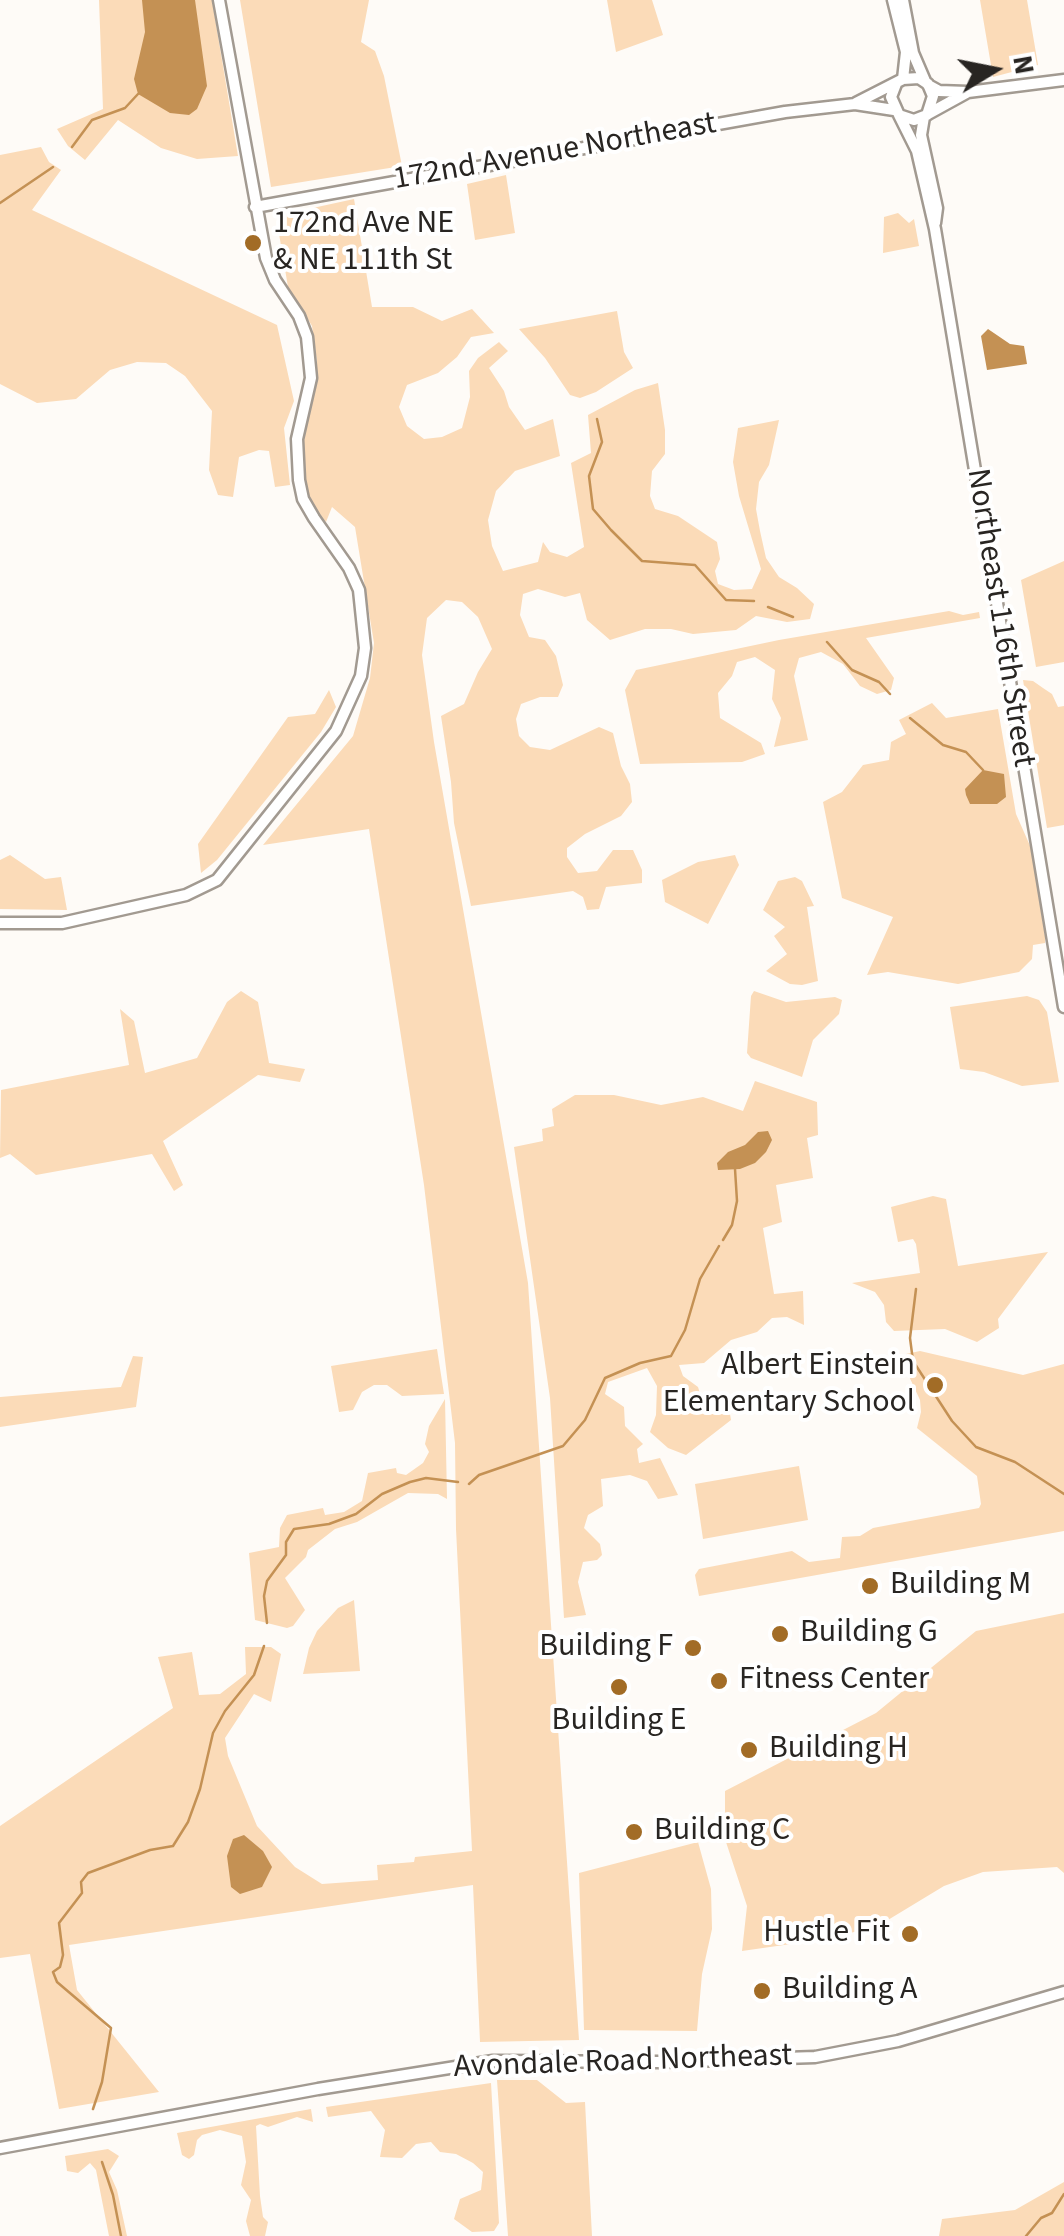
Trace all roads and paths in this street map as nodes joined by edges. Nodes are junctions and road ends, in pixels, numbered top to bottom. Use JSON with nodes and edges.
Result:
{"nodes":[{"id":1,"x":220,"y":0,"type":"edge"},
{"id":2,"x":893,"y":0,"type":"edge"},
{"id":3,"x":903,"y":0,"type":"edge"},
{"id":4,"x":1064,"y":80,"type":"edge"},
{"id":5,"x":900,"y":82,"type":"junction"},
{"id":6,"x":926,"y":83,"type":"junction"},
{"id":7,"x":968,"y":92,"type":"junction"},
{"id":8,"x":855,"y":104,"type":"junction"},
{"id":9,"x":896,"y":113,"type":"junction"},
{"id":10,"x":926,"y":116,"type":"junction"},
{"id":11,"x":255,"y":207,"type":"junction"},
{"id":12,"x":935,"y":229,"type":"junction"},
{"id":13,"x":0,"y":923,"type":"edge"},
{"id":14,"x":1064,"y":1007,"type":"edge"},
{"id":15,"x":1064,"y":1992,"type":"edge"},
{"id":16,"x":0,"y":2148,"type":"edge"}],
"edges":[{"from":1,"to":11,"type":"street"},
{"from":2,"to":5,"type":"street"},
{"from":3,"to":6,"type":"street"},
{"from":4,"to":7,"type":"street"},
{"from":5,"to":6,"type":"street"},
{"from":5,"to":8,"type":"street","name":"172nd Avenue Northeast"},
{"from":5,"to":9,"type":"street"},
{"from":6,"to":7,"type":"street"},
{"from":6,"to":10,"type":"street"},
{"from":7,"to":10,"type":"street"},
{"from":8,"to":9,"type":"street","name":"172nd Avenue Northeast"},
{"from":8,"to":11,"type":"street","name":"172nd Avenue Northeast"},
{"from":9,"to":10,"type":"street"},
{"from":9,"to":12,"type":"street","name":"Northeast 116th Street"},
{"from":10,"to":12,"type":"street","name":"Northeast 116th Street"},
{"from":11,"to":13,"type":"street"},
{"from":12,"to":14,"type":"street","name":"Northeast 116th Street"},
{"from":15,"to":16,"type":"street","name":"Avondale Road Northeast"}]}
